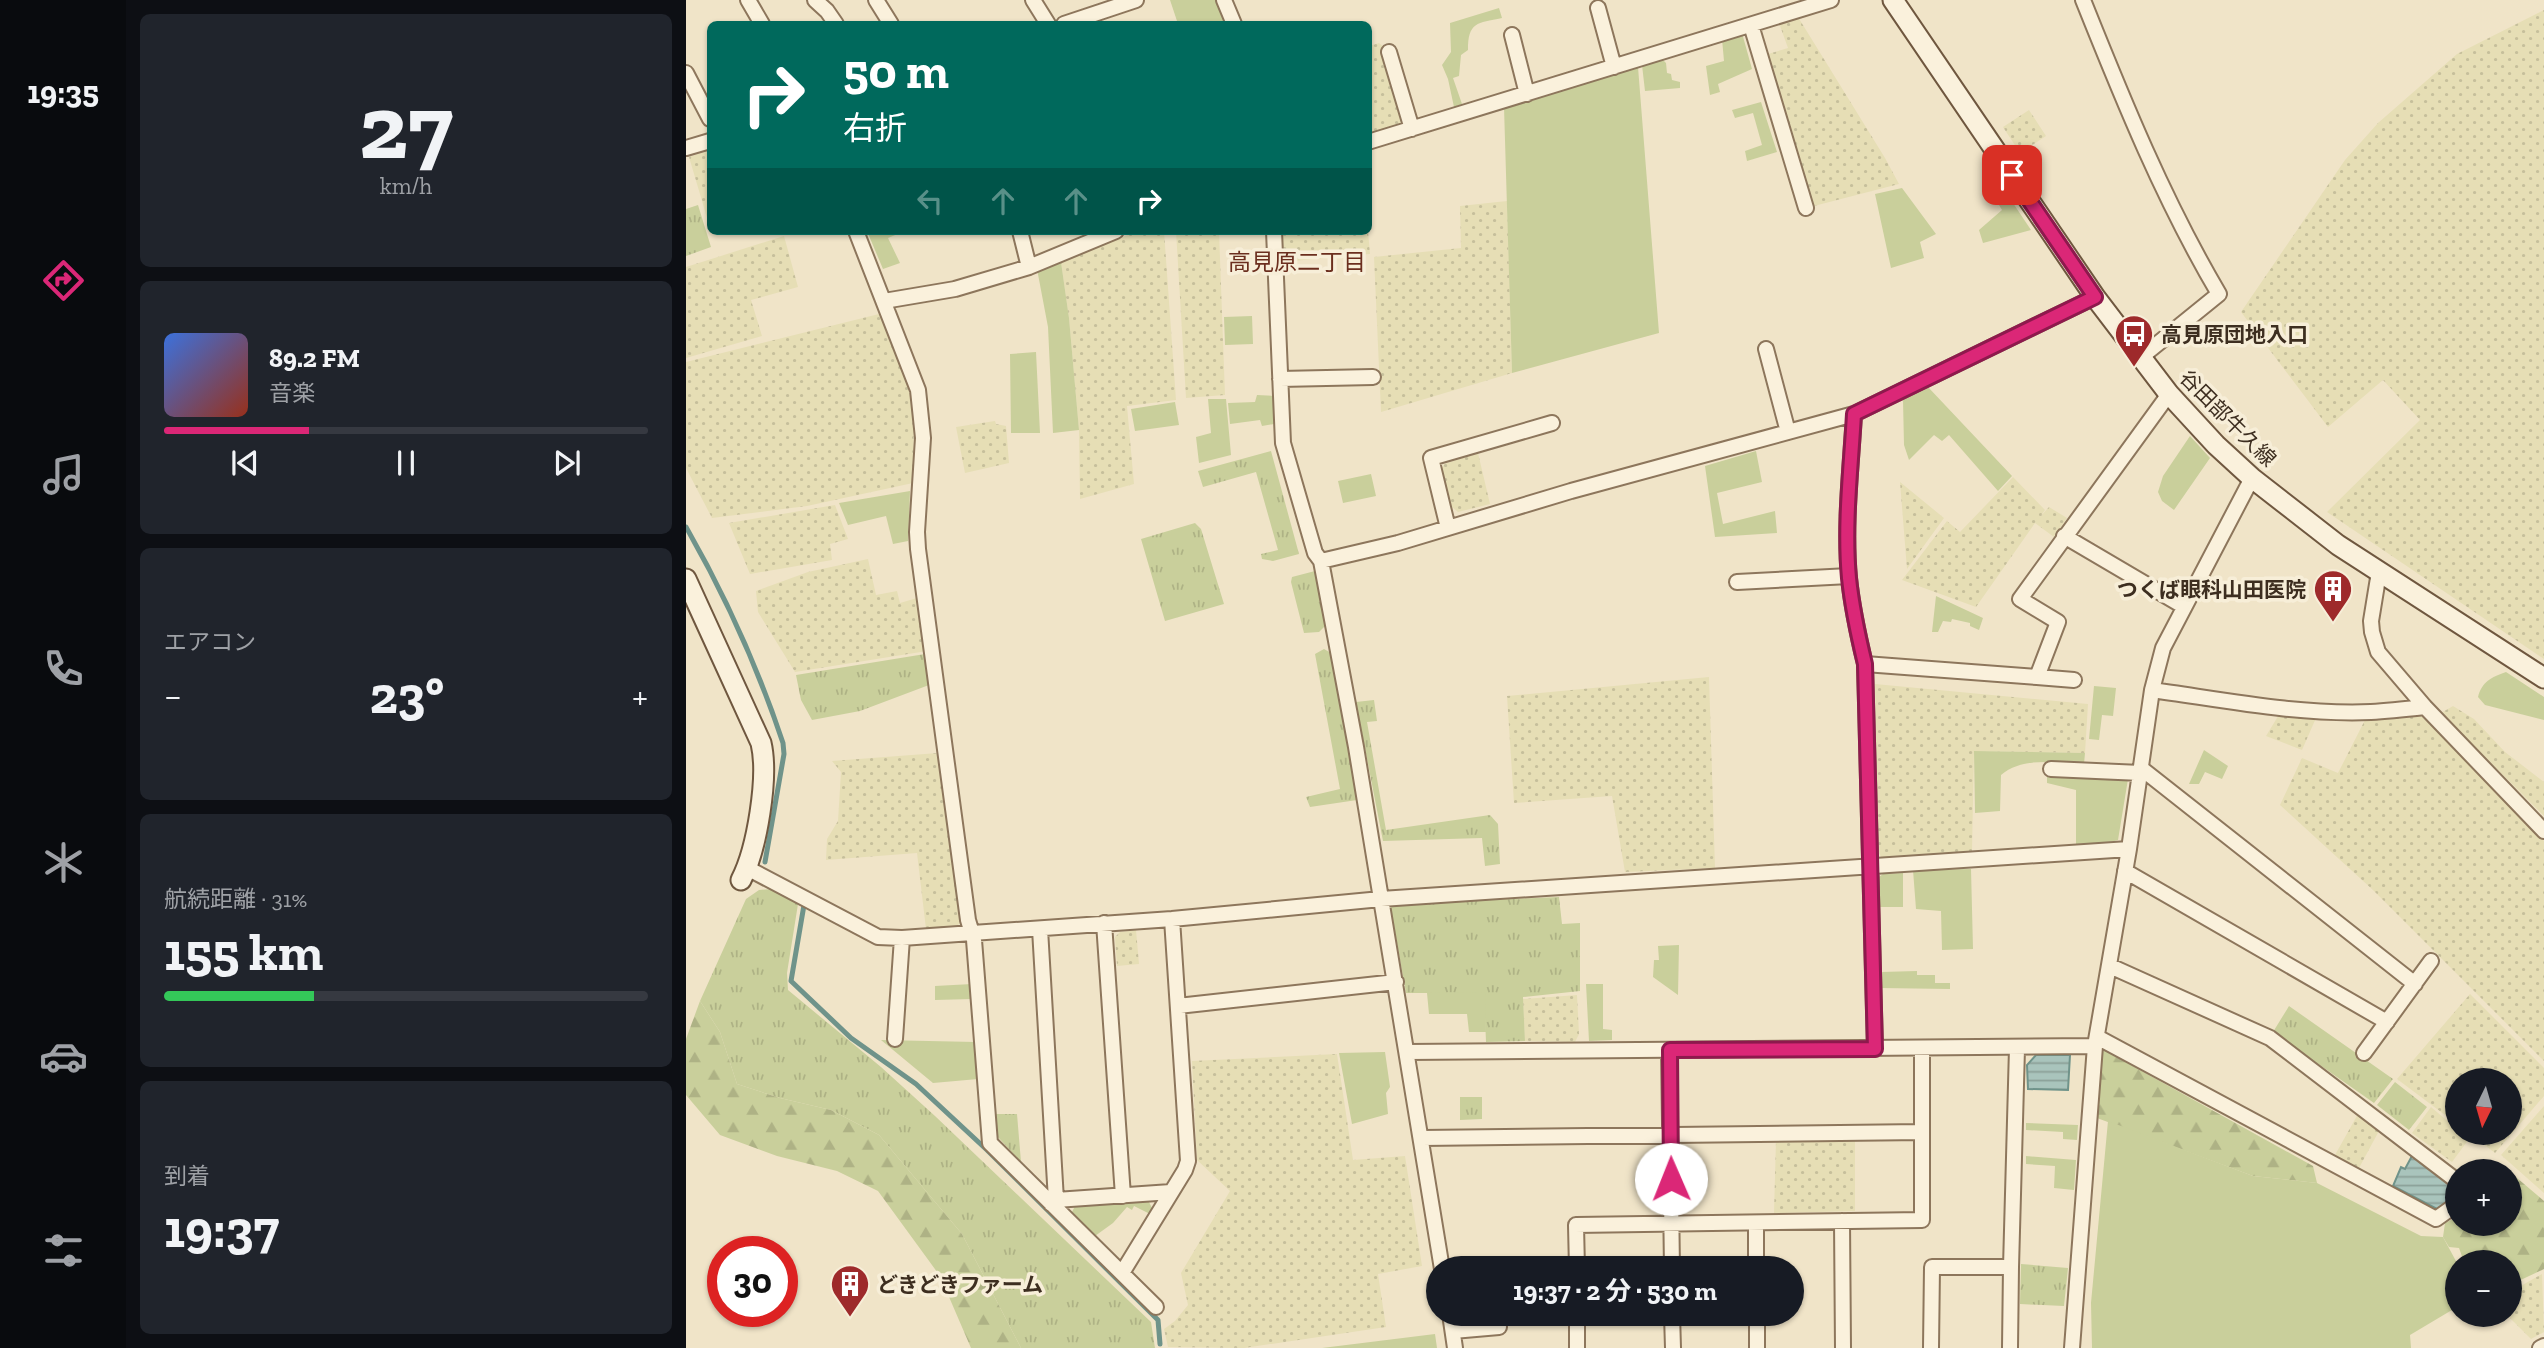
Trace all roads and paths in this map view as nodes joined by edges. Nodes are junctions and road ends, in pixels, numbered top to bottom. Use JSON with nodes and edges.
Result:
{"nodes":[{"id":1,"x":748,"y":0,"type":"edge"},
{"id":2,"x":815,"y":0,"type":"edge"},
{"id":3,"x":876,"y":0,"type":"edge"},
{"id":4,"x":1033,"y":0,"type":"edge"},
{"id":5,"x":1136,"y":0,"type":"edge"},
{"id":6,"x":1224,"y":0,"type":"edge"},
{"id":7,"x":1831,"y":0,"type":"edge"},
{"id":8,"x":1893,"y":0,"type":"edge"},
{"id":9,"x":2083,"y":0,"type":"edge"},
{"id":10,"x":1598,"y":8,"type":"dead end"},
{"id":11,"x":760,"y":21,"type":"edge"},
{"id":12,"x":833,"y":21,"type":"edge"},
{"id":13,"x":889,"y":21,"type":"edge"},
{"id":14,"x":1046,"y":21,"type":"edge"},
{"id":15,"x":1073,"y":21,"type":"edge"},
{"id":16,"x":1233,"y":21,"type":"edge"},
{"id":17,"x":1751,"y":25,"type":"junction"},
{"id":18,"x":1512,"y":36,"type":"dead end"},
{"id":19,"x":1389,"y":52,"type":"dead end"},
{"id":20,"x":1614,"y":67,"type":"junction"},
{"id":21,"x":686,"y":73,"type":"edge"},
{"id":22,"x":1527,"y":94,"type":"junction"},
{"id":23,"x":707,"y":113,"type":"edge"},
{"id":24,"x":1412,"y":129,"type":"junction"},
{"id":25,"x":1372,"y":141,"type":"edge"},
{"id":26,"x":707,"y":142,"type":"edge"},
{"id":27,"x":686,"y":148,"type":"edge"},
{"id":28,"x":1806,"y":208,"type":"dead end"},
{"id":29,"x":858,"y":235,"type":"edge"},
{"id":30,"x":1021,"y":235,"type":"edge"},
{"id":31,"x":1104,"y":235,"type":"edge"},
{"id":32,"x":1274,"y":235,"type":"edge"},
{"id":33,"x":1029,"y":267,"type":"junction"},
{"id":34,"x":2095,"y":297,"type":"junction"},
{"id":35,"x":884,"y":301,"type":"junction"},
{"id":36,"x":1766,"y":349,"type":"dead end"},
{"id":37,"x":2140,"y":358,"type":"junction"},
{"id":38,"x":1373,"y":377,"type":"dead end"},
{"id":39,"x":1280,"y":379,"type":"junction"},
{"id":40,"x":2169,"y":394,"type":"junction"},
{"id":41,"x":1854,"y":414,"type":"junction"},
{"id":42,"x":1552,"y":423,"type":"dead end"},
{"id":43,"x":1788,"y":432,"type":"junction"},
{"id":44,"x":2252,"y":478,"type":"junction"},
{"id":45,"x":1448,"y":528,"type":"junction"},
{"id":46,"x":2064,"y":536,"type":"junction"},
{"id":47,"x":1321,"y":561,"type":"junction"},
{"id":48,"x":2379,"y":572,"type":"junction"},
{"id":49,"x":1849,"y":576,"type":"junction"},
{"id":50,"x":686,"y":579,"type":"edge"},
{"id":51,"x":1737,"y":582,"type":"dead end"},
{"id":52,"x":2183,"y":606,"type":"junction"},
{"id":53,"x":1865,"y":664,"type":"junction"},
{"id":54,"x":2037,"y":677,"type":"junction"},
{"id":55,"x":2544,"y":678,"type":"edge"},
{"id":56,"x":2074,"y":680,"type":"dead end"},
{"id":57,"x":2152,"y":690,"type":"junction"},
{"id":58,"x":2424,"y":707,"type":"junction"},
{"id":59,"x":2051,"y":769,"type":"dead end"},
{"id":60,"x":2141,"y":771,"type":"junction"},
{"id":61,"x":2544,"y":831,"type":"edge"},
{"id":62,"x":2129,"y":849,"type":"junction"},
{"id":63,"x":1871,"y":868,"type":"junction"},
{"id":64,"x":2125,"y":871,"type":"junction"},
{"id":65,"x":744,"y":874,"type":"joint"},
{"id":66,"x":1381,"y":900,"type":"junction"},
{"id":67,"x":1172,"y":919,"type":"junction"},
{"id":68,"x":1104,"y":923,"type":"junction"},
{"id":69,"x":1040,"y":929,"type":"junction"},
{"id":70,"x":972,"y":932,"type":"junction"},
{"id":71,"x":902,"y":938,"type":"junction"},
{"id":72,"x":2431,"y":961,"type":"dead end"},
{"id":73,"x":2110,"y":967,"type":"junction"},
{"id":74,"x":1396,"y":982,"type":"junction"},
{"id":75,"x":2415,"y":984,"type":"junction"},
{"id":76,"x":1178,"y":1006,"type":"junction"},
{"id":77,"x":2387,"y":1022,"type":"junction"},
{"id":78,"x":895,"y":1038,"type":"dead end"},
{"id":79,"x":2096,"y":1042,"type":"junction"},
{"id":80,"x":1922,"y":1048,"type":"junction"},
{"id":81,"x":2017,"y":1048,"type":"junction"},
{"id":82,"x":1875,"y":1049,"type":"junction"},
{"id":83,"x":1670,"y":1050,"type":"junction"},
{"id":84,"x":1408,"y":1052,"type":"junction"},
{"id":85,"x":2364,"y":1053,"type":"dead end"},
{"id":86,"x":1922,"y":1132,"type":"junction"},
{"id":87,"x":1670,"y":1135,"type":"junction"},
{"id":88,"x":1422,"y":1138,"type":"junction"},
{"id":89,"x":2445,"y":1172,"type":"edge"},
{"id":90,"x":1171,"y":1192,"type":"junction"},
{"id":91,"x":1124,"y":1196,"type":"junction"},
{"id":92,"x":1054,"y":1202,"type":"junction"},
{"id":93,"x":2445,"y":1213,"type":"edge"},
{"id":94,"x":1842,"y":1221,"type":"junction"},
{"id":95,"x":1756,"y":1223,"type":"junction"},
{"id":96,"x":1671,"y":1224,"type":"junction"},
{"id":97,"x":1441,"y":1256,"type":"edge"},
{"id":98,"x":1577,"y":1256,"type":"edge"},
{"id":99,"x":1672,"y":1256,"type":"edge"},
{"id":100,"x":1756,"y":1256,"type":"edge"},
{"id":101,"x":2011,"y":1266,"type":"junction"},
{"id":102,"x":1122,"y":1273,"type":"junction"},
{"id":103,"x":1156,"y":1307,"type":"dead end"},
{"id":104,"x":1452,"y":1326,"type":"edge"},
{"id":105,"x":1577,"y":1326,"type":"edge"},
{"id":106,"x":1672,"y":1326,"type":"edge"},
{"id":107,"x":1757,"y":1326,"type":"edge"},
{"id":108,"x":1499,"y":1327,"type":"dead end"},
{"id":109,"x":1453,"y":1331,"type":"junction"},
{"id":110,"x":1455,"y":1348,"type":"edge"},
{"id":111,"x":1577,"y":1348,"type":"edge"},
{"id":112,"x":1673,"y":1348,"type":"edge"},
{"id":113,"x":1757,"y":1348,"type":"edge"},
{"id":114,"x":1843,"y":1348,"type":"edge"},
{"id":115,"x":1931,"y":1348,"type":"edge"},
{"id":116,"x":2010,"y":1348,"type":"edge"},
{"id":117,"x":2073,"y":1348,"type":"edge"}],
"edges":[{"from":1,"to":11,"type":"street"},
{"from":2,"to":12,"type":"street"},
{"from":3,"to":13,"type":"street"},
{"from":4,"to":14,"type":"street"},
{"from":5,"to":15,"type":"street"},
{"from":6,"to":16,"type":"street"},
{"from":7,"to":17,"type":"street"},
{"from":8,"to":34,"type":"main road","name":"谷田部牛久線"},
{"from":9,"to":37,"type":"street"},
{"from":10,"to":20,"type":"street"},
{"from":17,"to":20,"type":"street"},
{"from":17,"to":28,"type":"street"},
{"from":18,"to":22,"type":"street"},
{"from":19,"to":24,"type":"street"},
{"from":20,"to":22,"type":"street"},
{"from":21,"to":23,"type":"street"},
{"from":22,"to":24,"type":"street"},
{"from":24,"to":25,"type":"street"},
{"from":26,"to":27,"type":"street"},
{"from":29,"to":35,"type":"street"},
{"from":30,"to":33,"type":"street"},
{"from":31,"to":33,"type":"street"},
{"from":32,"to":39,"type":"street"},
{"from":33,"to":35,"type":"street"},
{"from":34,"to":37,"type":"main road","name":"谷田部牛久線"},
{"from":34,"to":41,"type":"street"},
{"from":35,"to":70,"type":"street"},
{"from":36,"to":43,"type":"street"},
{"from":37,"to":40,"type":"main road","name":"谷田部牛久線"},
{"from":38,"to":39,"type":"street"},
{"from":39,"to":47,"type":"street"},
{"from":40,"to":44,"type":"main road","name":"谷田部牛久線"},
{"from":40,"to":46,"type":"street"},
{"from":41,"to":43,"type":"street"},
{"from":41,"to":49,"type":"street"},
{"from":42,"to":45,"type":"street"},
{"from":43,"to":45,"type":"street"},
{"from":44,"to":48,"type":"main road","name":"谷田部牛久線"},
{"from":44,"to":52,"type":"street"},
{"from":45,"to":47,"type":"street"},
{"from":46,"to":52,"type":"street"},
{"from":46,"to":54,"type":"street"},
{"from":47,"to":66,"type":"street"},
{"from":48,"to":55,"type":"main road","name":"谷田部牛久線"},
{"from":48,"to":58,"type":"street"},
{"from":49,"to":51,"type":"street"},
{"from":49,"to":53,"type":"street"},
{"from":50,"to":65,"type":"main road"},
{"from":52,"to":57,"type":"street"},
{"from":53,"to":54,"type":"street"},
{"from":53,"to":63,"type":"street"},
{"from":54,"to":56,"type":"street"},
{"from":57,"to":58,"type":"street"},
{"from":57,"to":60,"type":"street"},
{"from":58,"to":61,"type":"street"},
{"from":59,"to":60,"type":"street"},
{"from":60,"to":62,"type":"street"},
{"from":60,"to":75,"type":"street"},
{"from":62,"to":63,"type":"street"},
{"from":62,"to":64,"type":"street"},
{"from":63,"to":66,"type":"street"},
{"from":63,"to":82,"type":"street"},
{"from":64,"to":73,"type":"street"},
{"from":64,"to":77,"type":"street"},
{"from":65,"to":71,"type":"street"},
{"from":66,"to":67,"type":"street"},
{"from":66,"to":74,"type":"street"},
{"from":67,"to":68,"type":"street"},
{"from":67,"to":76,"type":"street"},
{"from":68,"to":69,"type":"street"},
{"from":68,"to":91,"type":"street"},
{"from":69,"to":70,"type":"street"},
{"from":69,"to":92,"type":"street"},
{"from":70,"to":71,"type":"street"},
{"from":70,"to":92,"type":"street"},
{"from":71,"to":78,"type":"street"},
{"from":72,"to":75,"type":"street"},
{"from":73,"to":79,"type":"street"},
{"from":73,"to":89,"type":"street"},
{"from":74,"to":76,"type":"street"},
{"from":74,"to":84,"type":"street"},
{"from":75,"to":77,"type":"street"},
{"from":76,"to":90,"type":"street"},
{"from":77,"to":85,"type":"street"},
{"from":79,"to":81,"type":"street"},
{"from":79,"to":93,"type":"street"},
{"from":79,"to":117,"type":"street"},
{"from":80,"to":81,"type":"street"},
{"from":80,"to":82,"type":"street"},
{"from":80,"to":86,"type":"street"},
{"from":81,"to":101,"type":"street"},
{"from":82,"to":83,"type":"street"},
{"from":83,"to":84,"type":"street"},
{"from":83,"to":87,"type":"street"},
{"from":84,"to":88,"type":"street"},
{"from":86,"to":87,"type":"street"},
{"from":86,"to":94,"type":"street"},
{"from":87,"to":88,"type":"street"},
{"from":87,"to":96,"type":"street"},
{"from":88,"to":97,"type":"street"},
{"from":90,"to":91,"type":"street"},
{"from":90,"to":102,"type":"street"},
{"from":91,"to":92,"type":"street"},
{"from":92,"to":102,"type":"street"},
{"from":94,"to":95,"type":"street"},
{"from":94,"to":114,"type":"street"},
{"from":95,"to":96,"type":"street"},
{"from":95,"to":100,"type":"street"},
{"from":96,"to":98,"type":"street"},
{"from":96,"to":99,"type":"street"},
{"from":101,"to":115,"type":"street"},
{"from":101,"to":116,"type":"street"},
{"from":102,"to":103,"type":"street"},
{"from":104,"to":109,"type":"street"},
{"from":105,"to":111,"type":"street"},
{"from":106,"to":112,"type":"street"},
{"from":107,"to":113,"type":"street"},
{"from":108,"to":109,"type":"street"},
{"from":109,"to":110,"type":"street"}]}
